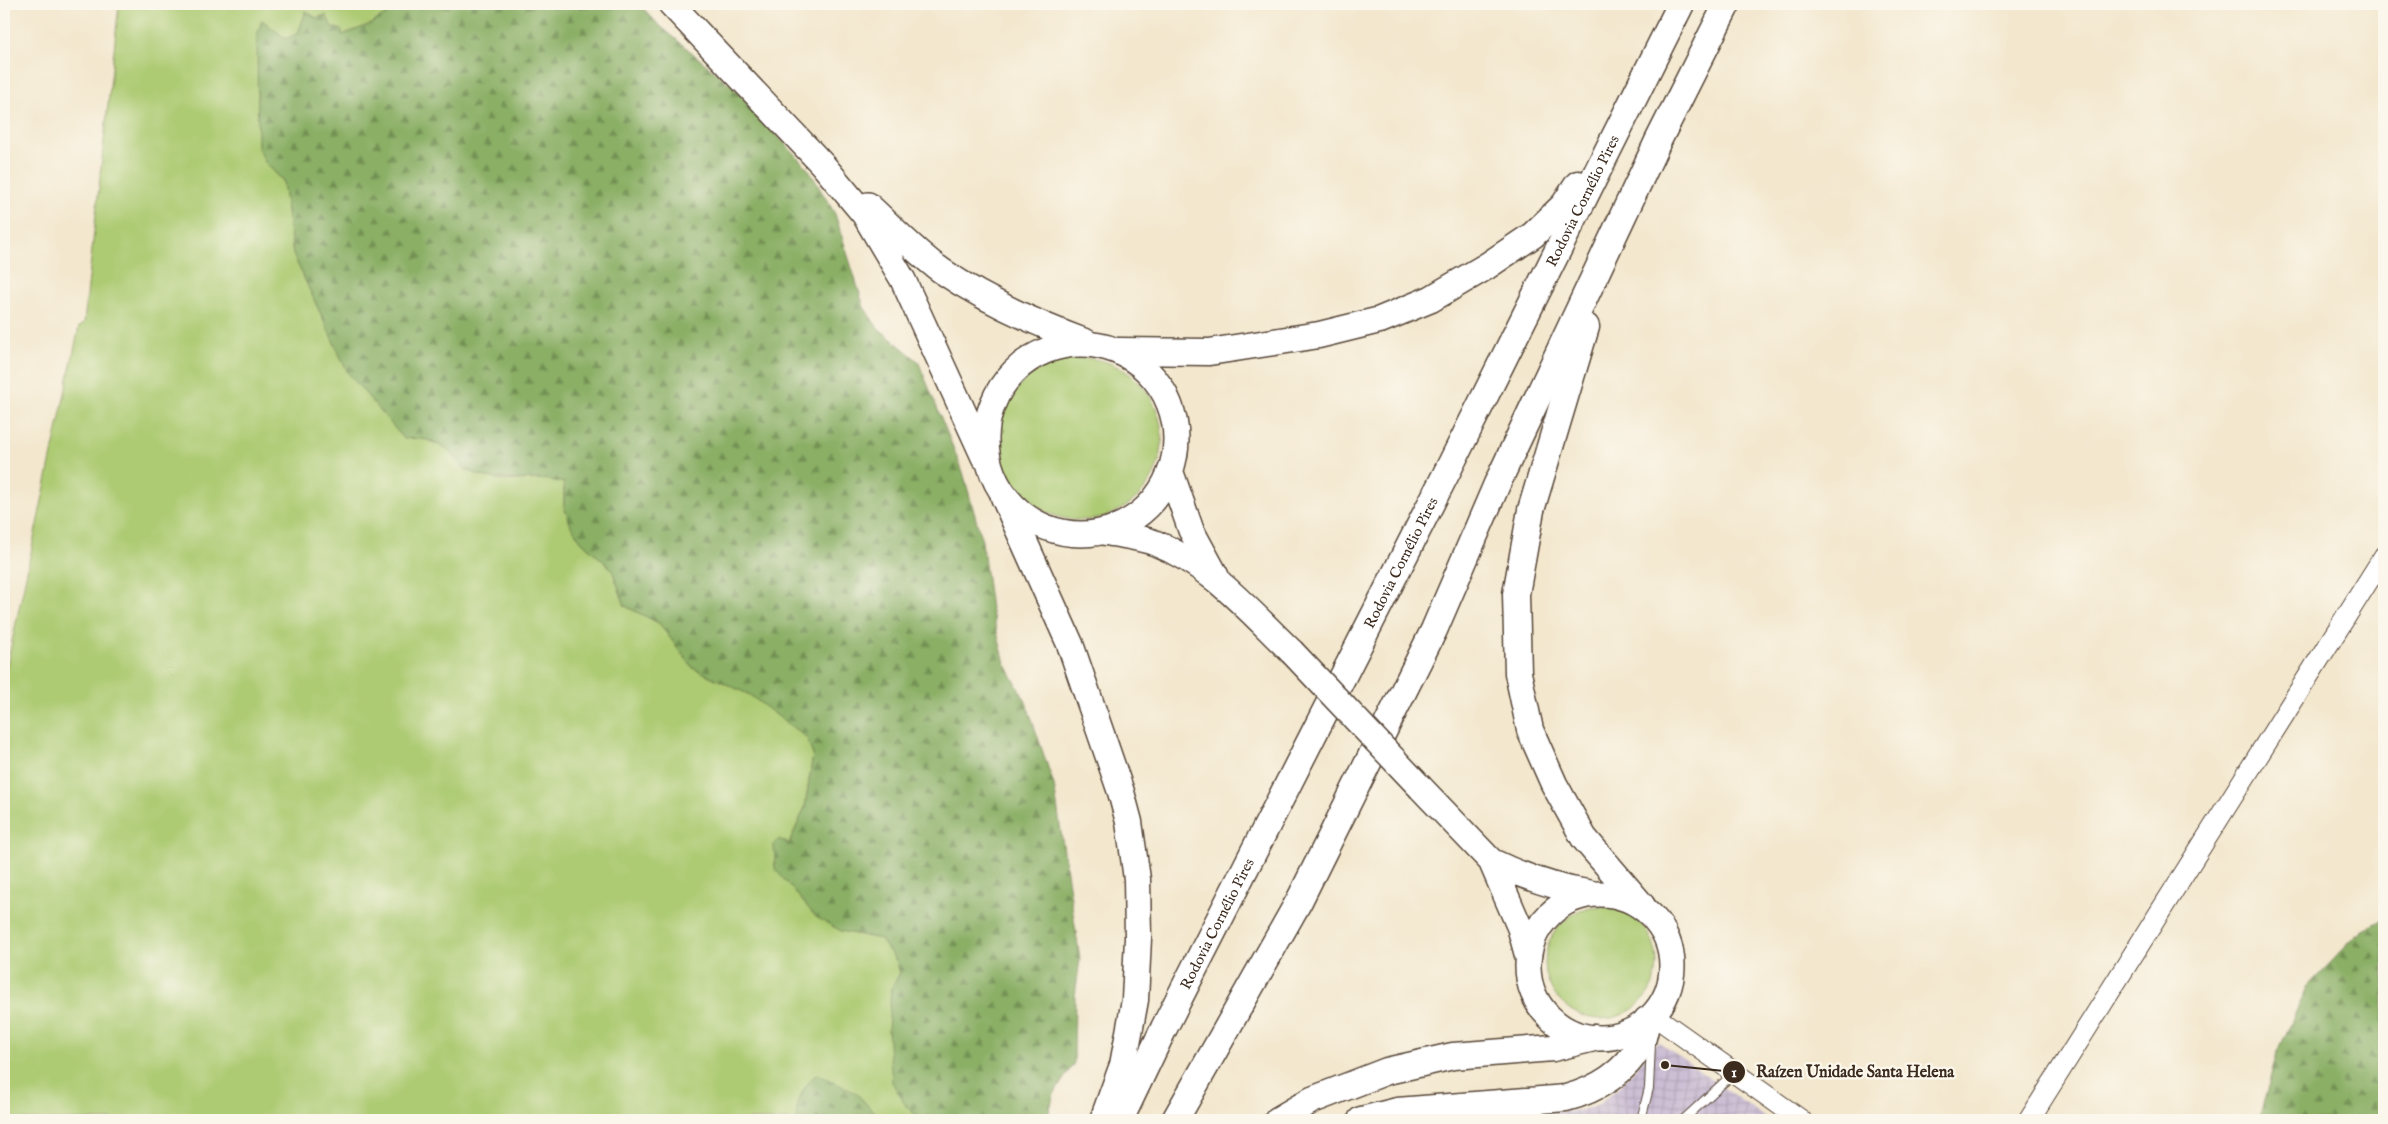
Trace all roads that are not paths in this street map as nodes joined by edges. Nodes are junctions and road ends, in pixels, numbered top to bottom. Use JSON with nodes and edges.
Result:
{"nodes":[{"id":1,"x":671,"y":4,"type":"edge"},
{"id":2,"x":1680,"y":4,"type":"edge"},
{"id":3,"x":1727,"y":4,"type":"edge"},
{"id":4,"x":1632,"y":102,"type":"junction"},
{"id":5,"x":823,"y":165,"type":"junction"},
{"id":6,"x":1615,"y":233,"type":"junction"},
{"id":7,"x":1091,"y":344,"type":"junction"},
{"id":8,"x":1119,"y":351,"type":"junction"},
{"id":9,"x":991,"y":473,"type":"junction"},
{"id":10,"x":1171,"y":473,"type":"junction"},
{"id":11,"x":1004,"y":497,"type":"junction"},
{"id":12,"x":1103,"y":532,"type":"junction"},
{"id":13,"x":2384,"y":556,"type":"edge"},
{"id":14,"x":1220,"y":582,"type":"junction"},
{"id":15,"x":1491,"y":861,"type":"junction"},
{"id":16,"x":1594,"y":893,"type":"junction"},
{"id":17,"x":1642,"y":906,"type":"junction"},
{"id":18,"x":1528,"y":956,"type":"junction"},
{"id":19,"x":1651,"y":1018,"type":"junction"},
{"id":20,"x":1594,"y":1038,"type":"junction"},
{"id":21,"x":1734,"y":1072,"type":"junction"},
{"id":22,"x":1516,"y":1111,"type":"edge"},
{"id":23,"x":1103,"y":1120,"type":"edge"},
{"id":24,"x":1120,"y":1120,"type":"edge"},
{"id":25,"x":1175,"y":1120,"type":"edge"},
{"id":26,"x":1278,"y":1120,"type":"edge"},
{"id":27,"x":1361,"y":1120,"type":"edge"},
{"id":28,"x":1640,"y":1120,"type":"edge"},
{"id":29,"x":1683,"y":1120,"type":"edge"},
{"id":30,"x":1801,"y":1120,"type":"edge"},
{"id":31,"x":2029,"y":1120,"type":"edge"}],
"edges":[{"from":1,"to":5,"type":"main road"},
{"from":2,"to":4,"type":"highway","name":"Rodovia Cornélio Pires"},
{"from":3,"to":6,"type":"highway"},
{"from":4,"to":8,"type":"highway"},
{"from":4,"to":24,"type":"highway","name":"Rodovia Cornélio Pires"},
{"from":5,"to":7,"type":"main road"},
{"from":5,"to":9,"type":"main road"},
{"from":6,"to":17,"type":"highway"},
{"from":6,"to":25,"type":"highway"},
{"from":7,"to":8,"type":"main road"},
{"from":7,"to":9,"type":"main road"},
{"from":8,"to":10,"type":"main road"},
{"from":9,"to":11,"type":"main road"},
{"from":10,"to":12,"type":"main road"},
{"from":10,"to":14,"type":"main road"},
{"from":11,"to":12,"type":"main road"},
{"from":11,"to":23,"type":"highway"},
{"from":12,"to":14,"type":"main road"},
{"from":13,"to":31,"type":"street"},
{"from":14,"to":15,"type":"main road","bridge":true},
{"from":15,"to":16,"type":"main road"},
{"from":15,"to":18,"type":"main road"},
{"from":16,"to":17,"type":"main road"},
{"from":16,"to":18,"type":"main road"},
{"from":17,"to":19,"type":"main road"},
{"from":18,"to":20,"type":"main road"},
{"from":19,"to":20,"type":"main road"},
{"from":19,"to":21,"type":"street"},
{"from":19,"to":22,"type":"highway"},
{"from":19,"to":28,"type":"lane"},
{"from":20,"to":26,"type":"highway"},
{"from":21,"to":29,"type":"lane"},
{"from":21,"to":30,"type":"street"},
{"from":22,"to":27,"type":"highway"}]}
